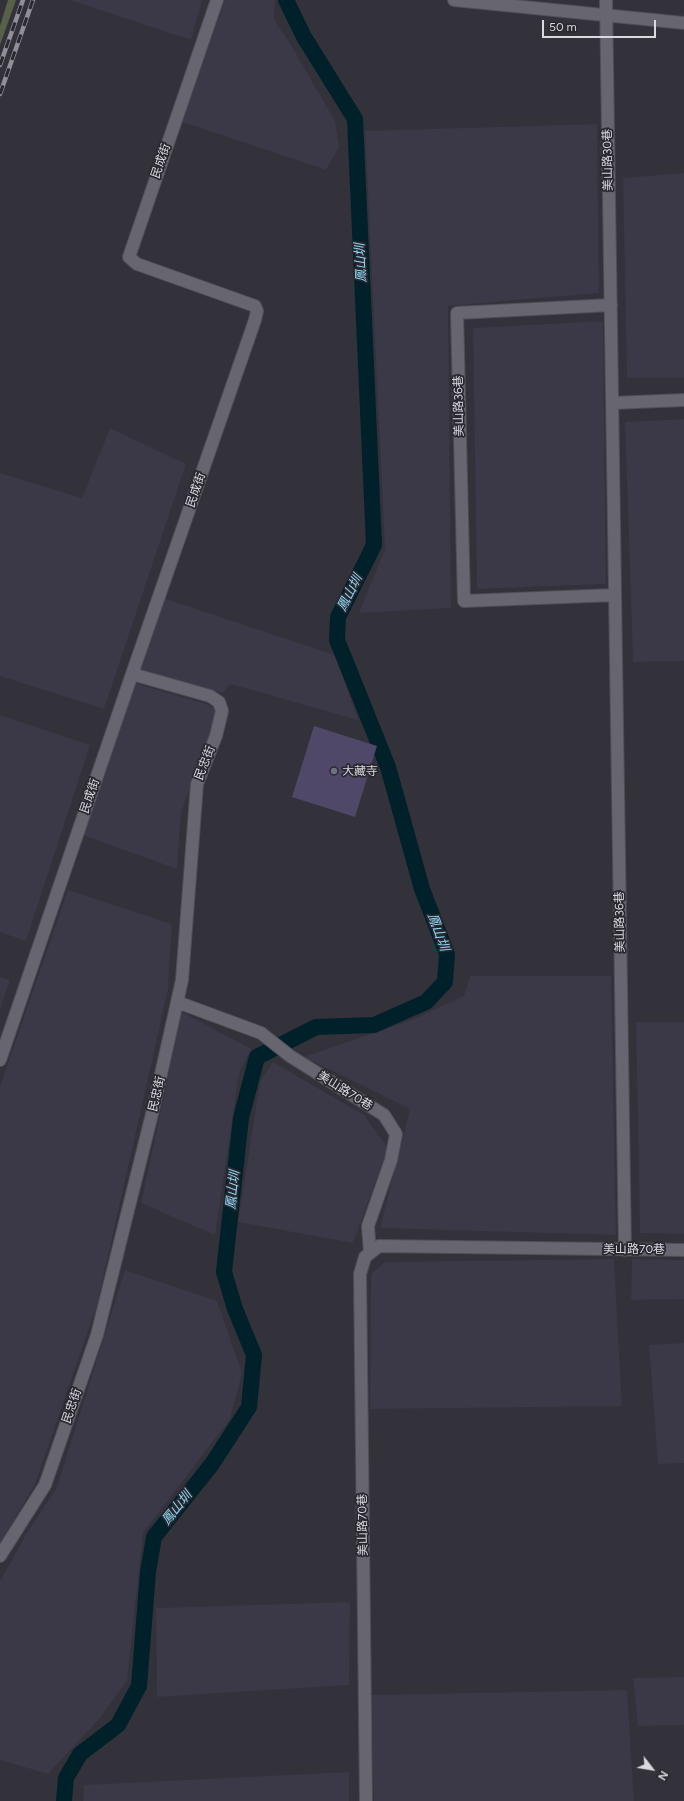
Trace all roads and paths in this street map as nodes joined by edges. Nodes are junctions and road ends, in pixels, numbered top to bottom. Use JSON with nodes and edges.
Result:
{"nodes":[{"id":1,"x":218,"y":0,"type":"edge"},
{"id":2,"x":454,"y":0,"type":"edge"},
{"id":3,"x":606,"y":0,"type":"edge"},
{"id":4,"x":606,"y":16,"type":"junction"},
{"id":5,"x":684,"y":23,"type":"edge"},
{"id":6,"x":611,"y":305,"type":"junction"},
{"id":7,"x":684,"y":400,"type":"edge"},
{"id":8,"x":612,"y":403,"type":"junction"},
{"id":9,"x":615,"y":595,"type":"junction"},
{"id":10,"x":132,"y":674,"type":"junction"},
{"id":11,"x":177,"y":1002,"type":"junction"},
{"id":12,"x":0,"y":1060,"type":"edge"},
{"id":13,"x":625,"y":1250,"type":"junction"},
{"id":14,"x":684,"y":1250,"type":"edge"},
{"id":15,"x":370,"y":1253,"type":"junction"},
{"id":16,"x":0,"y":1556,"type":"edge"},
{"id":17,"x":366,"y":1801,"type":"edge"}],
"edges":[{"from":1,"to":10,"type":"street","name":"民成街"},
{"from":2,"to":4,"type":"street"},
{"from":3,"to":4,"type":"street","name":"美山路30巷"},
{"from":4,"to":5,"type":"street"},
{"from":4,"to":6,"type":"street","name":"美山路30巷"},
{"from":6,"to":8,"type":"street","name":"美山路36巷"},
{"from":6,"to":9,"type":"street","name":"美山路36巷"},
{"from":7,"to":8,"type":"street"},
{"from":8,"to":9,"type":"street","name":"美山路36巷"},
{"from":9,"to":13,"type":"street","name":"美山路36巷"},
{"from":10,"to":11,"type":"street","name":"民忠街"},
{"from":10,"to":12,"type":"street","name":"民成街"},
{"from":11,"to":15,"type":"street","name":"美山路70巷"},
{"from":11,"to":16,"type":"street","name":"民忠街"},
{"from":13,"to":14,"type":"street","name":"美山路70巷"},
{"from":13,"to":15,"type":"street","name":"美山路70巷"},
{"from":15,"to":17,"type":"street","name":"美山路70巷"}]}
